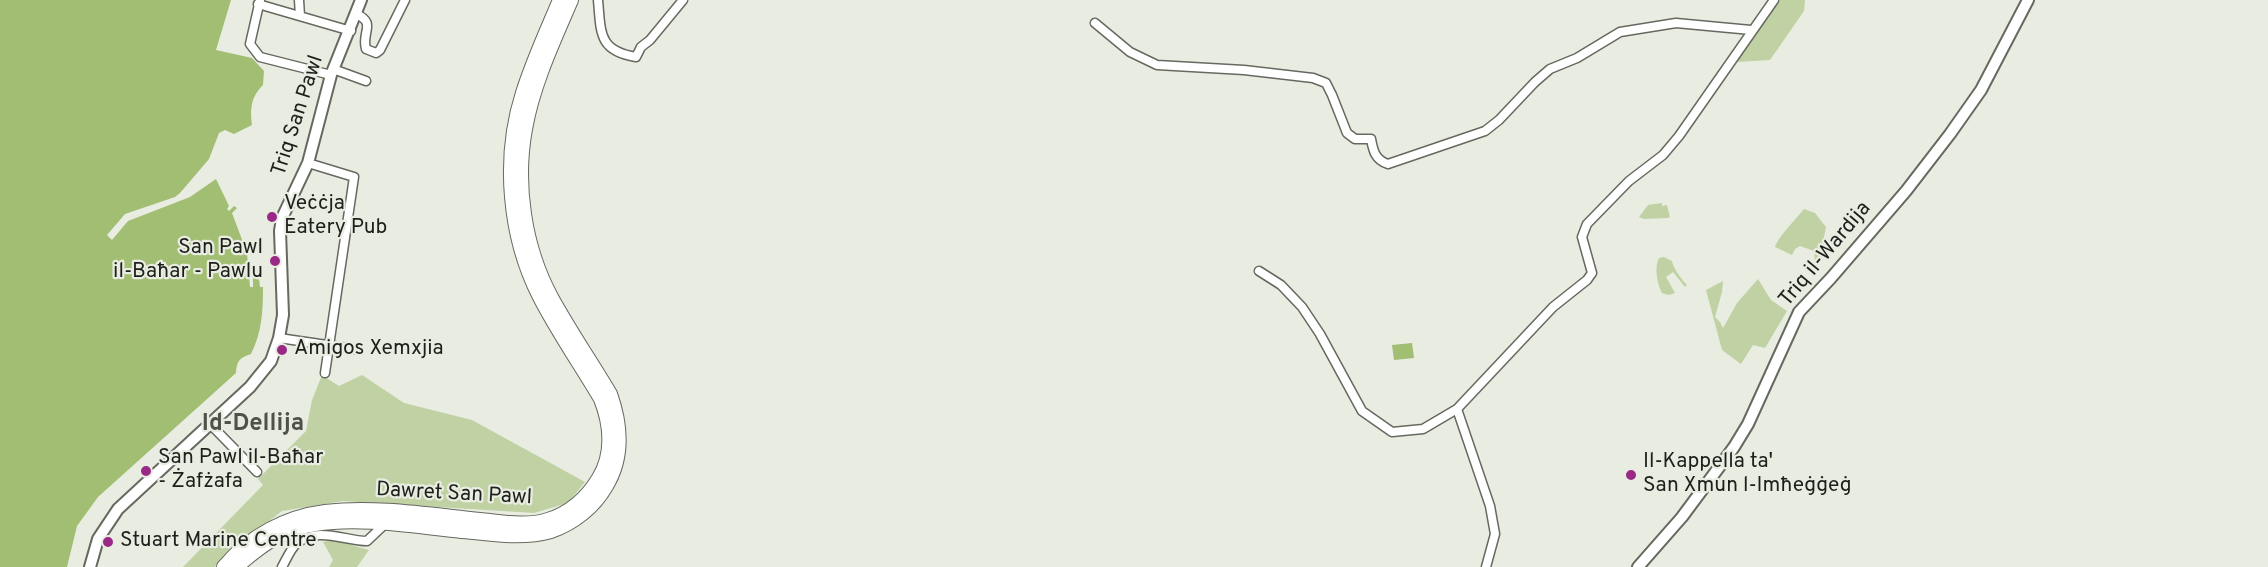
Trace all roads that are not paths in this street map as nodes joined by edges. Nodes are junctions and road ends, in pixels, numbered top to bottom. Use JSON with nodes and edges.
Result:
{"nodes":[{"id":1,"x":299,"y":0,"type":"edge"},
{"id":2,"x":362,"y":0,"type":"edge"},
{"id":3,"x":405,"y":0,"type":"edge"},
{"id":4,"x":560,"y":0,"type":"edge"},
{"id":5,"x":571,"y":0,"type":"edge"},
{"id":6,"x":598,"y":0,"type":"edge"},
{"id":7,"x":683,"y":0,"type":"edge"},
{"id":8,"x":1774,"y":0,"type":"edge"},
{"id":9,"x":2028,"y":0,"type":"edge"},
{"id":10,"x":259,"y":2,"type":"edge"},
{"id":11,"x":356,"y":14,"type":"junction"},
{"id":12,"x":300,"y":16,"type":"junction"},
{"id":13,"x":1095,"y":23,"type":"dead end"},
{"id":14,"x":1751,"y":30,"type":"junction"},
{"id":15,"x":351,"y":31,"type":"junction"},
{"id":16,"x":332,"y":72,"type":"junction"},
{"id":17,"x":366,"y":81,"type":"dead end"},
{"id":18,"x":308,"y":163,"type":"junction"},
{"id":19,"x":1259,"y":272,"type":"dead end"},
{"id":20,"x":279,"y":338,"type":"junction"},
{"id":21,"x":330,"y":346,"type":"junction"},
{"id":22,"x":354,"y":349,"type":"dead end"},
{"id":23,"x":325,"y":373,"type":"dead end"},
{"id":24,"x":1457,"y":409,"type":"junction"},
{"id":25,"x":211,"y":425,"type":"junction"},
{"id":26,"x":257,"y":472,"type":"dead end"},
{"id":27,"x":354,"y":511,"type":"junction"},
{"id":28,"x":366,"y":522,"type":"junction"},
{"id":29,"x":387,"y":524,"type":"junction"},
{"id":30,"x":355,"y":541,"type":"junction"},
{"id":31,"x":90,"y":567,"type":"edge"},
{"id":32,"x":224,"y":567,"type":"edge"},
{"id":33,"x":236,"y":567,"type":"edge"},
{"id":34,"x":282,"y":567,"type":"edge"},
{"id":35,"x":1486,"y":567,"type":"edge"},
{"id":36,"x":1638,"y":567,"type":"edge"}],
"edges":[{"from":1,"to":12,"type":"street"},
{"from":2,"to":11,"type":"street","name":"Triq San Pawl"},
{"from":3,"to":11,"type":"street"},
{"from":4,"to":27,"type":"highway","name":"Dawret San Pawl"},
{"from":5,"to":29,"type":"highway","name":"Dawret San Pawl"},
{"from":6,"to":7,"type":"street"},
{"from":8,"to":14,"type":"street"},
{"from":9,"to":36,"type":"street","name":"Triq il-Wardija"},
{"from":10,"to":12,"type":"street"},
{"from":10,"to":16,"type":"street"},
{"from":11,"to":15,"type":"street","name":"Triq San Pawl"},
{"from":12,"to":15,"type":"street"},
{"from":13,"to":14,"type":"street"},
{"from":14,"to":24,"type":"street"},
{"from":15,"to":16,"type":"street","name":"Triq San Pawl"},
{"from":16,"to":17,"type":"street"},
{"from":16,"to":18,"type":"street","name":"Triq San Pawl"},
{"from":18,"to":20,"type":"street","name":"Triq San Pawl"},
{"from":18,"to":21,"type":"street"},
{"from":19,"to":24,"type":"street"},
{"from":20,"to":21,"type":"street"},
{"from":20,"to":25,"type":"street","name":"Triq San Pawl"},
{"from":21,"to":22,"type":"street"},
{"from":21,"to":23,"type":"street"},
{"from":24,"to":35,"type":"street"},
{"from":25,"to":26,"type":"street"},
{"from":25,"to":31,"type":"street","name":"Triq San Pawl"},
{"from":27,"to":29,"type":"street","name":"Dawret San Pawl"},
{"from":27,"to":32,"type":"highway","name":"Dawret San Pawl"},
{"from":28,"to":29,"type":"highway","name":"Dawret San Pawl"},
{"from":28,"to":30,"type":"street"},
{"from":28,"to":33,"type":"highway","name":"Dawret San Pawl"},
{"from":29,"to":30,"type":"street"},
{"from":30,"to":34,"type":"street"}]}
